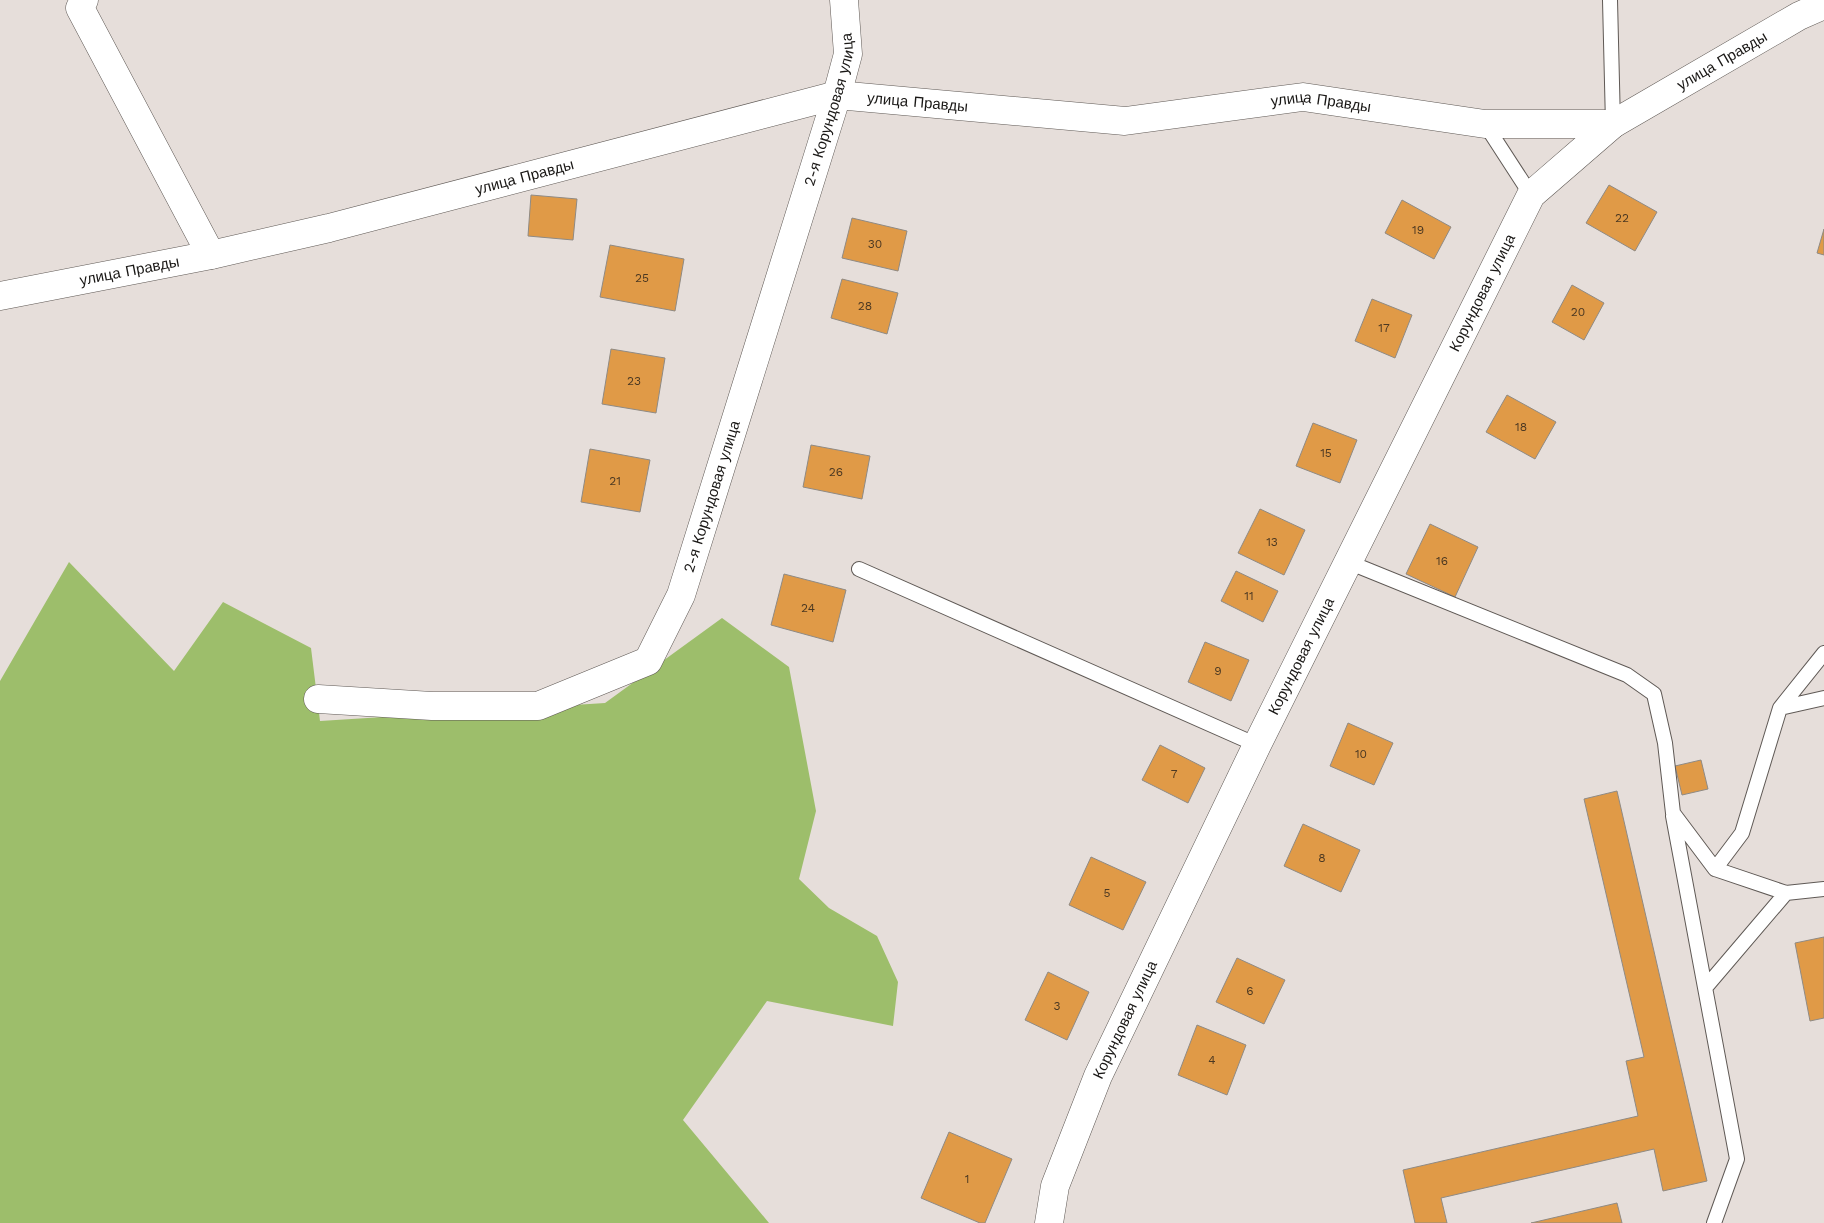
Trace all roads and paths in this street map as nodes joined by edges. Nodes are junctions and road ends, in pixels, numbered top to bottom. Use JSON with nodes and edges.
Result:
{"nodes":[{"id":1,"x":84,"y":0,"type":"edge"},
{"id":2,"x":844,"y":0,"type":"edge"},
{"id":3,"x":1610,"y":0,"type":"edge"},
{"id":4,"x":1824,"y":5,"type":"edge"},
{"id":5,"x":837,"y":95,"type":"junction"},
{"id":6,"x":1485,"y":124,"type":"junction"},
{"id":7,"x":1613,"y":124,"type":"junction"},
{"id":8,"x":1531,"y":195,"type":"junction"},
{"id":9,"x":211,"y":255,"type":"junction"},
{"id":10,"x":0,"y":296,"type":"edge"},
{"id":11,"x":1348,"y":562,"type":"junction"},
{"id":12,"x":859,"y":569,"type":"dead end"},
{"id":13,"x":1824,"y":653,"type":"edge"},
{"id":14,"x":1824,"y":698,"type":"edge"},
{"id":15,"x":318,"y":699,"type":"dead end"},
{"id":16,"x":1780,"y":708,"type":"junction"},
{"id":17,"x":1257,"y":745,"type":"junction"},
{"id":18,"x":1673,"y":813,"type":"junction"},
{"id":19,"x":1715,"y":868,"type":"junction"},
{"id":20,"x":1824,"y":889,"type":"edge"},
{"id":21,"x":1786,"y":893,"type":"junction"},
{"id":22,"x":1705,"y":988,"type":"junction"},
{"id":23,"x":1049,"y":1223,"type":"edge"},
{"id":24,"x":1714,"y":1223,"type":"edge"}],
"edges":[{"from":1,"to":9,"type":"street"},
{"from":2,"to":5,"type":"street","name":"2-я Корундовая улица"},
{"from":3,"to":7,"type":"lane"},
{"from":4,"to":7,"type":"street","name":"улица Правды"},
{"from":5,"to":6,"type":"street","name":"улица Правды"},
{"from":5,"to":9,"type":"street","name":"улица Правды"},
{"from":5,"to":15,"type":"street","name":"2-я Корундовая улица"},
{"from":6,"to":7,"type":"street","name":"улица Правды"},
{"from":6,"to":8,"type":"lane"},
{"from":7,"to":8,"type":"street","name":"Корундовая улица"},
{"from":8,"to":11,"type":"street","name":"Корундовая улица"},
{"from":9,"to":10,"type":"street","name":"улица Правды"},
{"from":11,"to":17,"type":"street","name":"Корундовая улица"},
{"from":11,"to":18,"type":"lane"},
{"from":12,"to":17,"type":"lane"},
{"from":13,"to":16,"type":"lane"},
{"from":14,"to":16,"type":"lane"},
{"from":16,"to":19,"type":"lane"},
{"from":17,"to":23,"type":"street","name":"Корундовая улица"},
{"from":18,"to":19,"type":"lane"},
{"from":18,"to":22,"type":"lane"},
{"from":19,"to":21,"type":"lane"},
{"from":20,"to":21,"type":"lane"},
{"from":21,"to":22,"type":"lane"},
{"from":22,"to":24,"type":"lane"}]}
